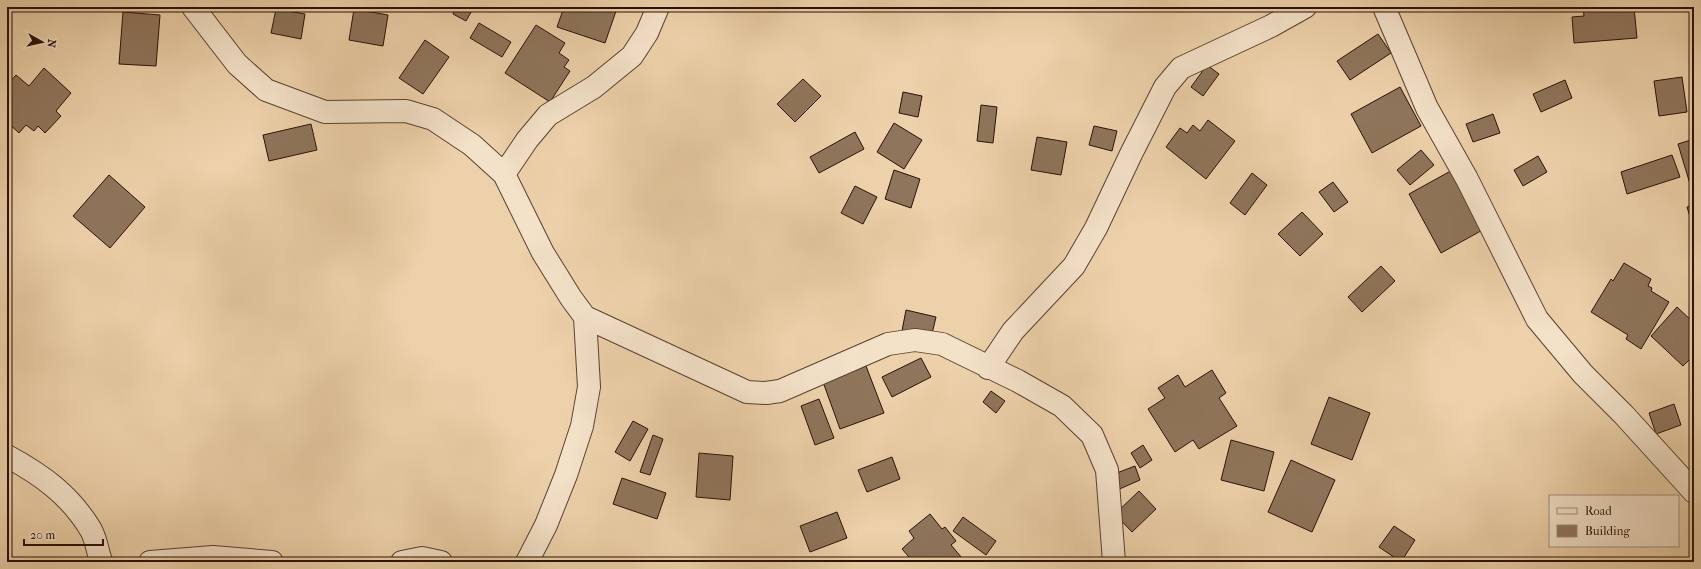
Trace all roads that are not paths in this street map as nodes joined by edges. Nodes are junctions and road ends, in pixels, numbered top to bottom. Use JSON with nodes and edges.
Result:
{"nodes":[{"id":1,"x":193,"y":7,"type":"edge"},
{"id":2,"x":658,"y":7,"type":"edge"},
{"id":3,"x":1305,"y":7,"type":"edge"},
{"id":4,"x":1384,"y":7,"type":"edge"},
{"id":5,"x":504,"y":174,"type":"junction"},
{"id":6,"x":585,"y":317,"type":"junction"},
{"id":7,"x":988,"y":368,"type":"junction"},
{"id":8,"x":7,"y":456,"type":"edge"},
{"id":9,"x":1694,"y":492,"type":"edge"},
{"id":10,"x":101,"y":562,"type":"edge"},
{"id":11,"x":150,"y":562,"type":"edge"},
{"id":12,"x":272,"y":562,"type":"edge"},
{"id":13,"x":402,"y":562,"type":"edge"},
{"id":14,"x":442,"y":562,"type":"edge"},
{"id":15,"x":527,"y":562,"type":"edge"},
{"id":16,"x":1114,"y":562,"type":"edge"}],
"edges":[{"from":1,"to":5,"type":"street"},
{"from":2,"to":5,"type":"street"},
{"from":3,"to":7,"type":"street"},
{"from":4,"to":9,"type":"street"},
{"from":5,"to":6,"type":"street"},
{"from":6,"to":7,"type":"street"},
{"from":6,"to":15,"type":"street"},
{"from":7,"to":16,"type":"street"},
{"from":8,"to":10,"type":"street"},
{"from":11,"to":12,"type":"street"},
{"from":13,"to":14,"type":"street"}]}
